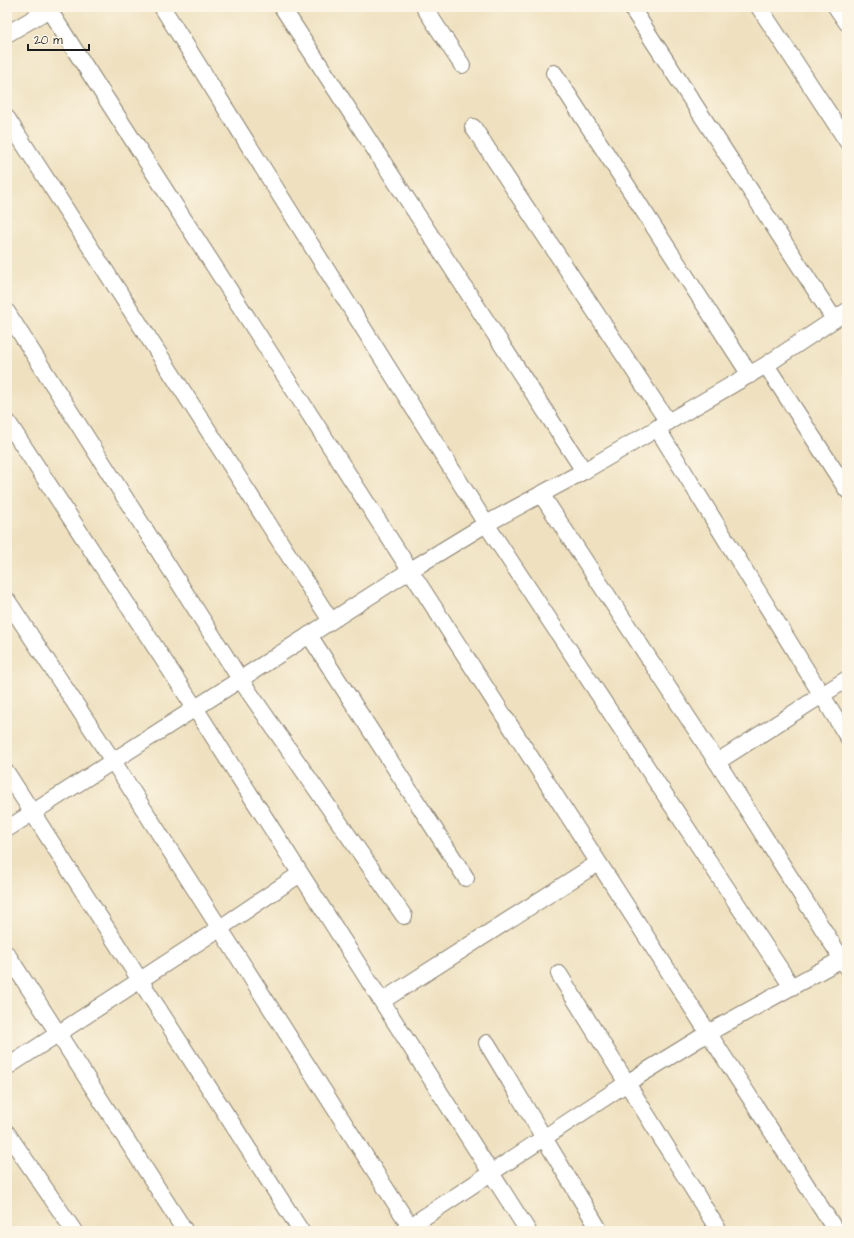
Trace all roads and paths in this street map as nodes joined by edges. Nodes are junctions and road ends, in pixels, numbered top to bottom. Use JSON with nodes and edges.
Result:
{"nodes":[{"id":1,"x":162,"y":7,"type":"edge"},
{"id":2,"x":282,"y":7,"type":"edge"},
{"id":3,"x":424,"y":7,"type":"edge"},
{"id":4,"x":631,"y":7,"type":"edge"},
{"id":5,"x":759,"y":7,"type":"edge"},
{"id":6,"x":836,"y":7,"type":"edge"},
{"id":7,"x":50,"y":8,"type":"edge"},
{"id":8,"x":847,"y":23,"type":"edge"},
{"id":9,"x":7,"y":34,"type":"edge"},
{"id":10,"x":462,"y":65,"type":"dead end"},
{"id":11,"x":554,"y":73,"type":"dead end"},
{"id":12,"x":7,"y":118,"type":"edge"},
{"id":13,"x":474,"y":127,"type":"dead end"},
{"id":14,"x":847,"y":141,"type":"edge"},
{"id":15,"x":847,"y":311,"type":"edge"},
{"id":16,"x":7,"y":312,"type":"edge"},
{"id":17,"x":834,"y":319,"type":"junction"},
{"id":18,"x":766,"y":365,"type":"junction"},
{"id":19,"x":750,"y":374,"type":"junction"},
{"id":20,"x":7,"y":421,"type":"edge"},
{"id":21,"x":663,"y":425,"type":"junction"},
{"id":22,"x":584,"y":471,"type":"junction"},
{"id":23,"x":847,"y":490,"type":"edge"},
{"id":24,"x":541,"y":494,"type":"junction"},
{"id":25,"x":486,"y":524,"type":"junction"},
{"id":26,"x":409,"y":571,"type":"junction"},
{"id":27,"x":7,"y":600,"type":"edge"},
{"id":28,"x":331,"y":620,"type":"junction"},
{"id":29,"x":309,"y":634,"type":"junction"},
{"id":30,"x":240,"y":679,"type":"junction"},
{"id":31,"x":847,"y":680,"type":"edge"},
{"id":32,"x":821,"y":695,"type":"junction"},
{"id":33,"x":195,"y":708,"type":"junction"},
{"id":34,"x":847,"y":736,"type":"edge"},
{"id":35,"x":113,"y":761,"type":"junction"},
{"id":36,"x":718,"y":762,"type":"junction"},
{"id":37,"x":7,"y":773,"type":"edge"},
{"id":38,"x":32,"y":812,"type":"junction"},
{"id":39,"x":7,"y":829,"type":"edge"},
{"id":40,"x":598,"y":864,"type":"junction"},
{"id":41,"x":300,"y":874,"type":"junction"},
{"id":42,"x":466,"y":878,"type":"dead end"},
{"id":43,"x":404,"y":916,"type":"dead end"},
{"id":44,"x":220,"y":928,"type":"junction"},
{"id":45,"x":7,"y":954,"type":"edge"},
{"id":46,"x":845,"y":963,"type":"edge"},
{"id":47,"x":559,"y":974,"type":"dead end"},
{"id":48,"x":140,"y":980,"type":"junction"},
{"id":49,"x":792,"y":987,"type":"junction"},
{"id":50,"x":382,"y":1001,"type":"junction"},
{"id":51,"x":708,"y":1033,"type":"junction"},
{"id":52,"x":58,"y":1034,"type":"junction"},
{"id":53,"x":487,"y":1043,"type":"dead end"},
{"id":54,"x":7,"y":1067,"type":"edge"},
{"id":55,"x":627,"y":1083,"type":"junction"},
{"id":56,"x":7,"y":1133,"type":"edge"},
{"id":57,"x":544,"y":1138,"type":"junction"},
{"id":58,"x":490,"y":1172,"type":"junction"},
{"id":59,"x":409,"y":1230,"type":"edge"},
{"id":60,"x":74,"y":1231,"type":"edge"},
{"id":61,"x":185,"y":1231,"type":"edge"},
{"id":62,"x":301,"y":1231,"type":"edge"},
{"id":63,"x":528,"y":1231,"type":"edge"},
{"id":64,"x":600,"y":1231,"type":"edge"},
{"id":65,"x":719,"y":1231,"type":"edge"},
{"id":66,"x":836,"y":1231,"type":"edge"}],
"edges":[{"from":1,"to":25,"type":"street"},
{"from":2,"to":22,"type":"street"},
{"from":3,"to":10,"type":"street"},
{"from":4,"to":17,"type":"street"},
{"from":5,"to":14,"type":"street"},
{"from":6,"to":8,"type":"street"},
{"from":7,"to":9,"type":"street"},
{"from":7,"to":26,"type":"street"},
{"from":11,"to":19,"type":"street"},
{"from":12,"to":28,"type":"street"},
{"from":13,"to":21,"type":"street"},
{"from":15,"to":17,"type":"street"},
{"from":16,"to":30,"type":"street"},
{"from":17,"to":18,"type":"street"},
{"from":18,"to":19,"type":"street"},
{"from":18,"to":23,"type":"street"},
{"from":19,"to":21,"type":"street"},
{"from":20,"to":33,"type":"street"},
{"from":21,"to":22,"type":"street"},
{"from":21,"to":32,"type":"street"},
{"from":22,"to":24,"type":"street"},
{"from":24,"to":25,"type":"street"},
{"from":24,"to":36,"type":"street"},
{"from":25,"to":26,"type":"street"},
{"from":25,"to":49,"type":"street"},
{"from":26,"to":28,"type":"street"},
{"from":26,"to":40,"type":"street"},
{"from":27,"to":35,"type":"street"},
{"from":28,"to":29,"type":"street"},
{"from":29,"to":30,"type":"street"},
{"from":29,"to":42,"type":"street"},
{"from":30,"to":33,"type":"street"},
{"from":30,"to":43,"type":"street"},
{"from":31,"to":32,"type":"street"},
{"from":32,"to":34,"type":"street"},
{"from":32,"to":36,"type":"street"},
{"from":33,"to":35,"type":"street"},
{"from":33,"to":41,"type":"street"},
{"from":35,"to":38,"type":"street"},
{"from":35,"to":44,"type":"street"},
{"from":36,"to":46,"type":"street"},
{"from":37,"to":38,"type":"street"},
{"from":38,"to":39,"type":"street"},
{"from":38,"to":48,"type":"street"},
{"from":40,"to":50,"type":"street"},
{"from":40,"to":51,"type":"street"},
{"from":41,"to":44,"type":"street"},
{"from":41,"to":50,"type":"street"},
{"from":44,"to":48,"type":"street"},
{"from":44,"to":59,"type":"street"},
{"from":45,"to":52,"type":"street"},
{"from":46,"to":49,"type":"street"},
{"from":47,"to":55,"type":"street"},
{"from":48,"to":52,"type":"street"},
{"from":48,"to":62,"type":"street"},
{"from":49,"to":51,"type":"street"},
{"from":50,"to":58,"type":"street"},
{"from":51,"to":55,"type":"street"},
{"from":51,"to":66,"type":"street"},
{"from":52,"to":54,"type":"street"},
{"from":52,"to":61,"type":"street"},
{"from":53,"to":57,"type":"street"},
{"from":55,"to":57,"type":"street"},
{"from":55,"to":65,"type":"street"},
{"from":56,"to":60,"type":"street"},
{"from":57,"to":58,"type":"street"},
{"from":57,"to":64,"type":"street"},
{"from":58,"to":59,"type":"street"},
{"from":58,"to":63,"type":"street"}]}
